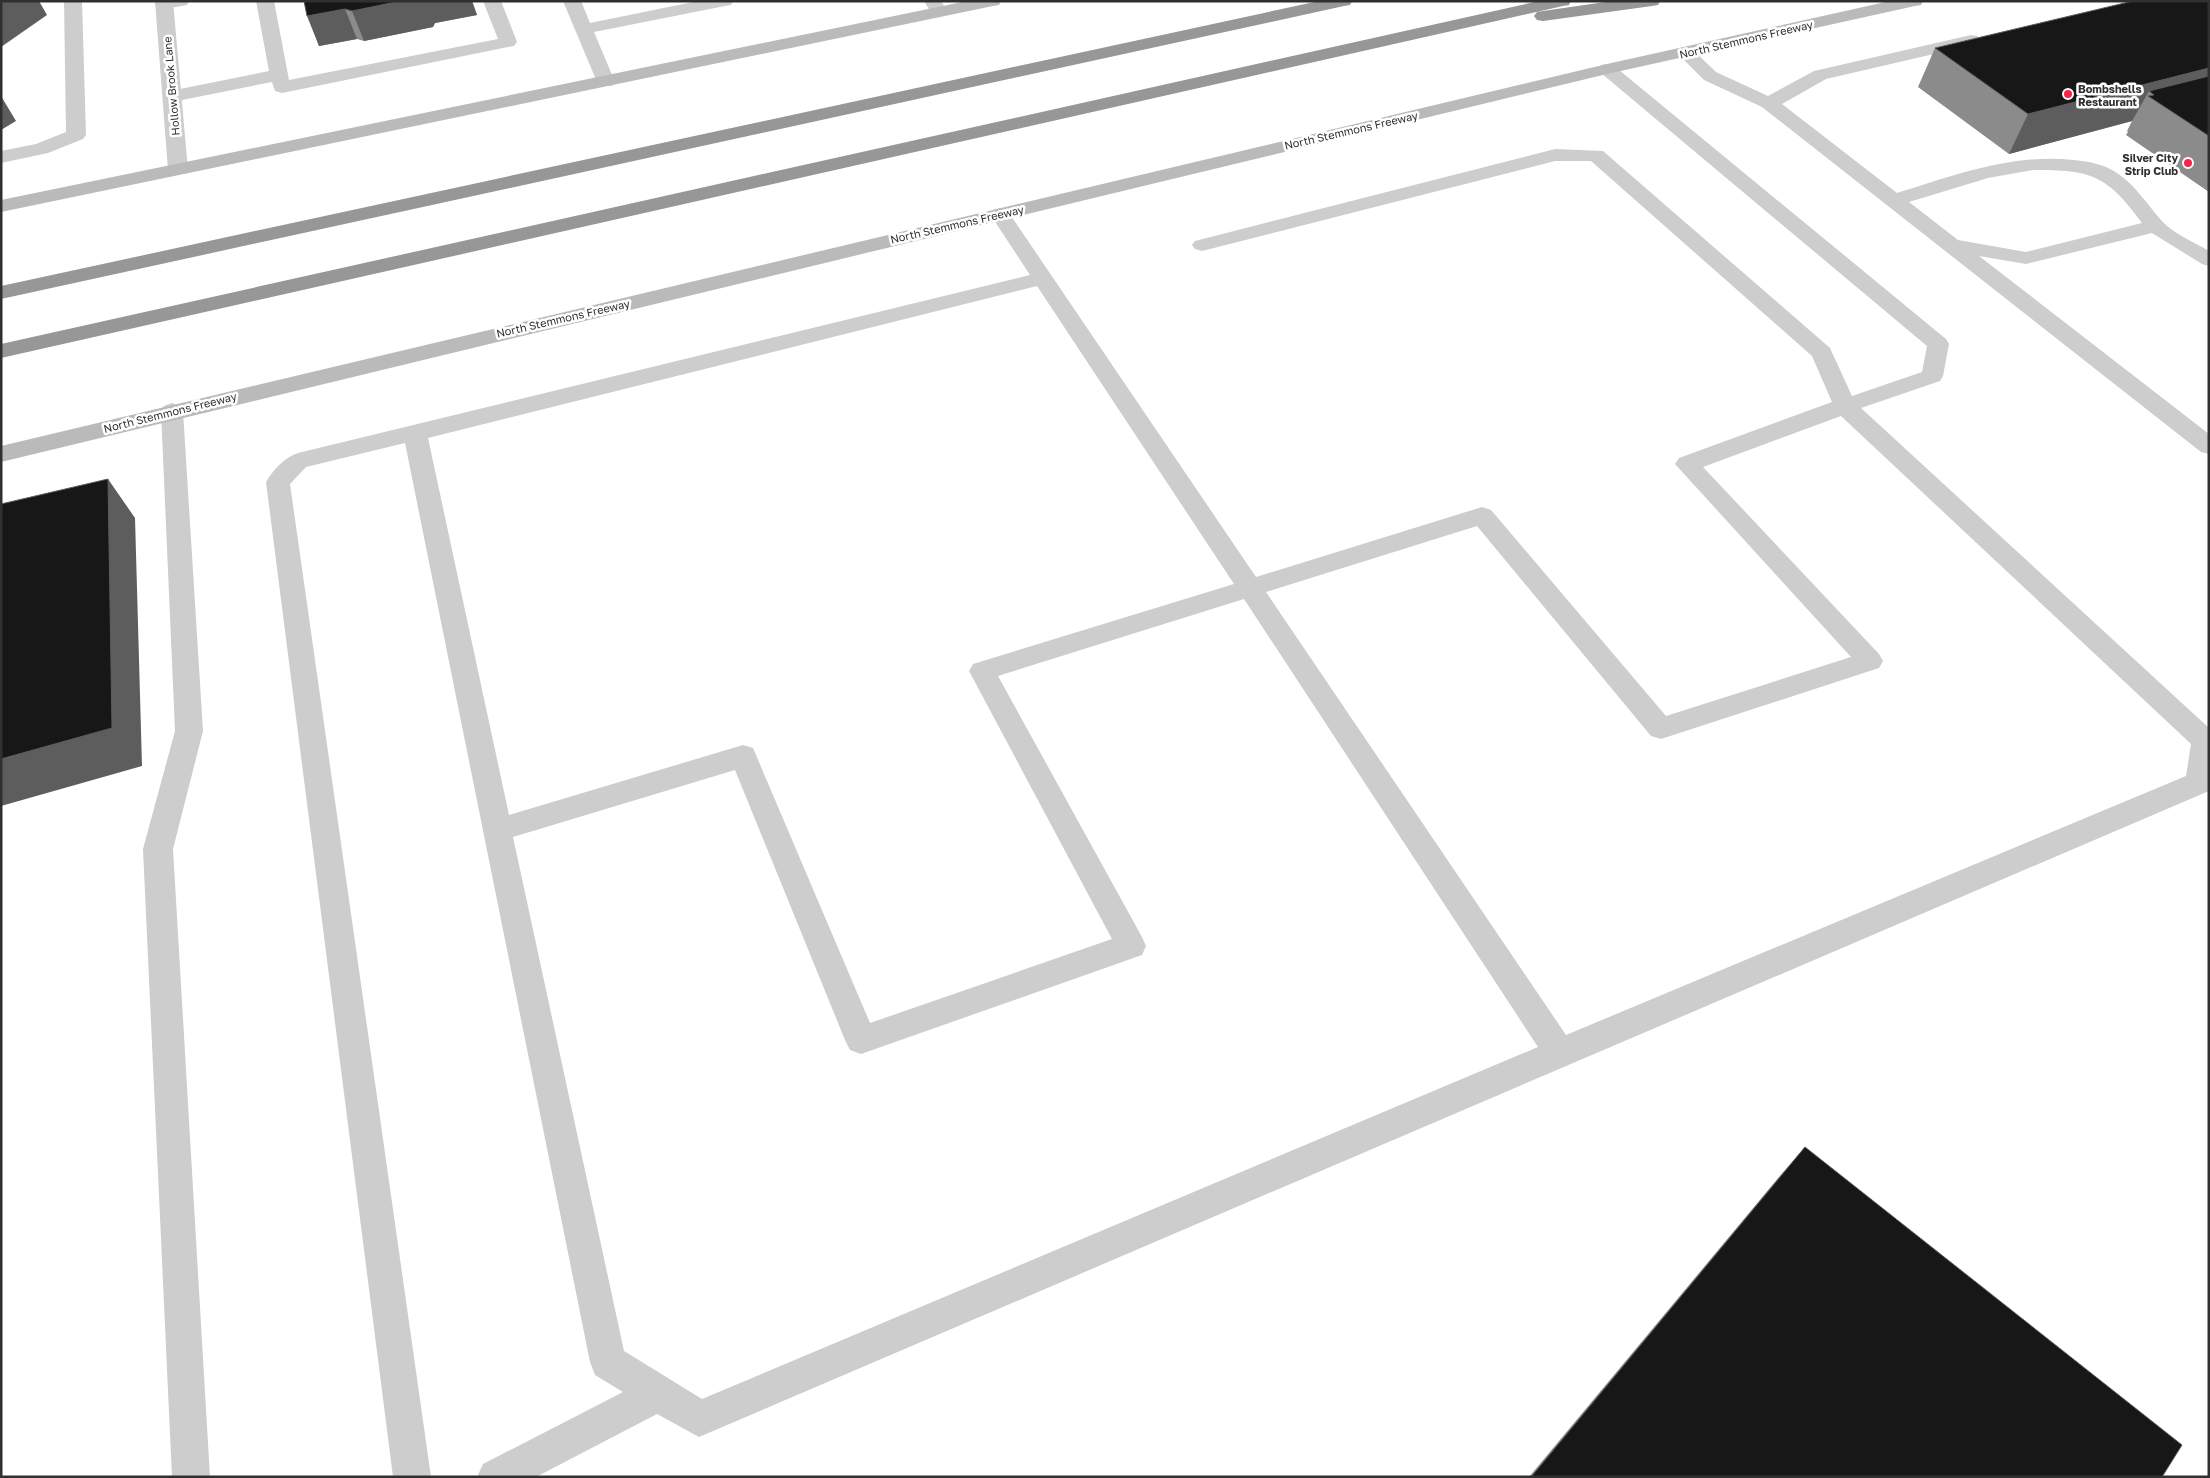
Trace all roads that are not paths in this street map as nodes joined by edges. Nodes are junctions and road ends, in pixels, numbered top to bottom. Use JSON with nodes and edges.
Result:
{"nodes":[{"id":1,"x":265,"y":1,"type":"edge"},
{"id":2,"x":492,"y":1,"type":"edge"},
{"id":3,"x":572,"y":1,"type":"edge"},
{"id":4,"x":725,"y":1,"type":"edge"},
{"id":5,"x":993,"y":1,"type":"edge"},
{"id":6,"x":1344,"y":1,"type":"edge"},
{"id":7,"x":1563,"y":1,"type":"edge"},
{"id":8,"x":1652,"y":1,"type":"edge"},
{"id":9,"x":1915,"y":1,"type":"edge"},
{"id":10,"x":170,"y":2,"type":"edge"},
{"id":11,"x":78,"y":3,"type":"edge"},
{"id":12,"x":936,"y":7,"type":"edge"},
{"id":13,"x":584,"y":29,"type":"junction"},
{"id":14,"x":1435,"y":30,"type":"junction"},
{"id":15,"x":1984,"y":37,"type":"edge"},
{"id":16,"x":1686,"y":53,"type":"junction"},
{"id":17,"x":1607,"y":69,"type":"junction"},
{"id":18,"x":279,"y":75,"type":"junction"},
{"id":19,"x":606,"y":82,"type":"junction"},
{"id":20,"x":172,"y":96,"type":"junction"},
{"id":21,"x":1769,"y":103,"type":"junction"},
{"id":22,"x":1,"y":157,"type":"edge"},
{"id":23,"x":178,"y":170,"type":"junction"},
{"id":24,"x":1894,"y":200,"type":"junction"},
{"id":25,"x":1,"y":206,"type":"edge"},
{"id":26,"x":1000,"y":214,"type":"junction"},
{"id":27,"x":2155,"y":226,"type":"junction"},
{"id":28,"x":1202,"y":245,"type":"dead end"},
{"id":29,"x":1952,"y":246,"type":"junction"},
{"id":30,"x":2209,"y":260,"type":"edge"},
{"id":31,"x":1043,"y":278,"type":"junction"},
{"id":32,"x":1,"y":293,"type":"edge"},
{"id":33,"x":1,"y":351,"type":"edge"},
{"id":34,"x":1845,"y":406,"type":"junction"},
{"id":35,"x":172,"y":411,"type":"junction"},
{"id":36,"x":415,"y":433,"type":"junction"},
{"id":37,"x":2209,"y":446,"type":"edge"},
{"id":38,"x":1,"y":454,"type":"edge"},
{"id":39,"x":1250,"y":589,"type":"junction"},
{"id":40,"x":497,"y":830,"type":"junction"},
{"id":41,"x":1560,"y":1053,"type":"junction"},
{"id":42,"x":658,"y":1394,"type":"junction"},
{"id":43,"x":191,"y":1477,"type":"edge"},
{"id":44,"x":412,"y":1477,"type":"edge"},
{"id":45,"x":496,"y":1477,"type":"edge"}],
"edges":[{"from":1,"to":18,"type":"street"},
{"from":2,"to":18,"type":"street"},
{"from":3,"to":13,"type":"street"},
{"from":4,"to":13,"type":"street"},
{"from":5,"to":12,"type":"main road"},
{"from":6,"to":32,"type":"highway"},
{"from":7,"to":14,"type":"highway"},
{"from":8,"to":14,"type":"highway"},
{"from":9,"to":16,"type":"main road","name":"North Stemmons Freeway"},
{"from":10,"to":20,"type":"street","name":"Hollow Brook Lane"},
{"from":11,"to":22,"type":"street"},
{"from":12,"to":19,"type":"main road"},
{"from":13,"to":19,"type":"street"},
{"from":14,"to":33,"type":"highway"},
{"from":15,"to":21,"type":"street"},
{"from":16,"to":17,"type":"main road","name":"North Stemmons Freeway"},
{"from":16,"to":21,"type":"street"},
{"from":17,"to":26,"type":"main road","name":"North Stemmons Freeway"},
{"from":17,"to":34,"type":"street"},
{"from":18,"to":20,"type":"street"},
{"from":19,"to":23,"type":"main road"},
{"from":20,"to":23,"type":"street","name":"Hollow Brook Lane"},
{"from":21,"to":24,"type":"street"},
{"from":23,"to":25,"type":"main road"},
{"from":24,"to":27,"type":"street"},
{"from":24,"to":29,"type":"street"},
{"from":26,"to":31,"type":"street"},
{"from":26,"to":35,"type":"main road","name":"North Stemmons Freeway"},
{"from":27,"to":29,"type":"street"},
{"from":27,"to":30,"type":"street"},
{"from":28,"to":34,"type":"street"},
{"from":29,"to":37,"type":"street"},
{"from":31,"to":36,"type":"street"},
{"from":31,"to":39,"type":"street"},
{"from":34,"to":39,"type":"street"},
{"from":34,"to":41,"type":"street"},
{"from":35,"to":38,"type":"main road","name":"North Stemmons Freeway"},
{"from":35,"to":43,"type":"street"},
{"from":36,"to":40,"type":"street"},
{"from":36,"to":44,"type":"street"},
{"from":39,"to":40,"type":"street"},
{"from":39,"to":41,"type":"street"},
{"from":40,"to":42,"type":"street"},
{"from":41,"to":42,"type":"street"},
{"from":42,"to":45,"type":"street"}]}
